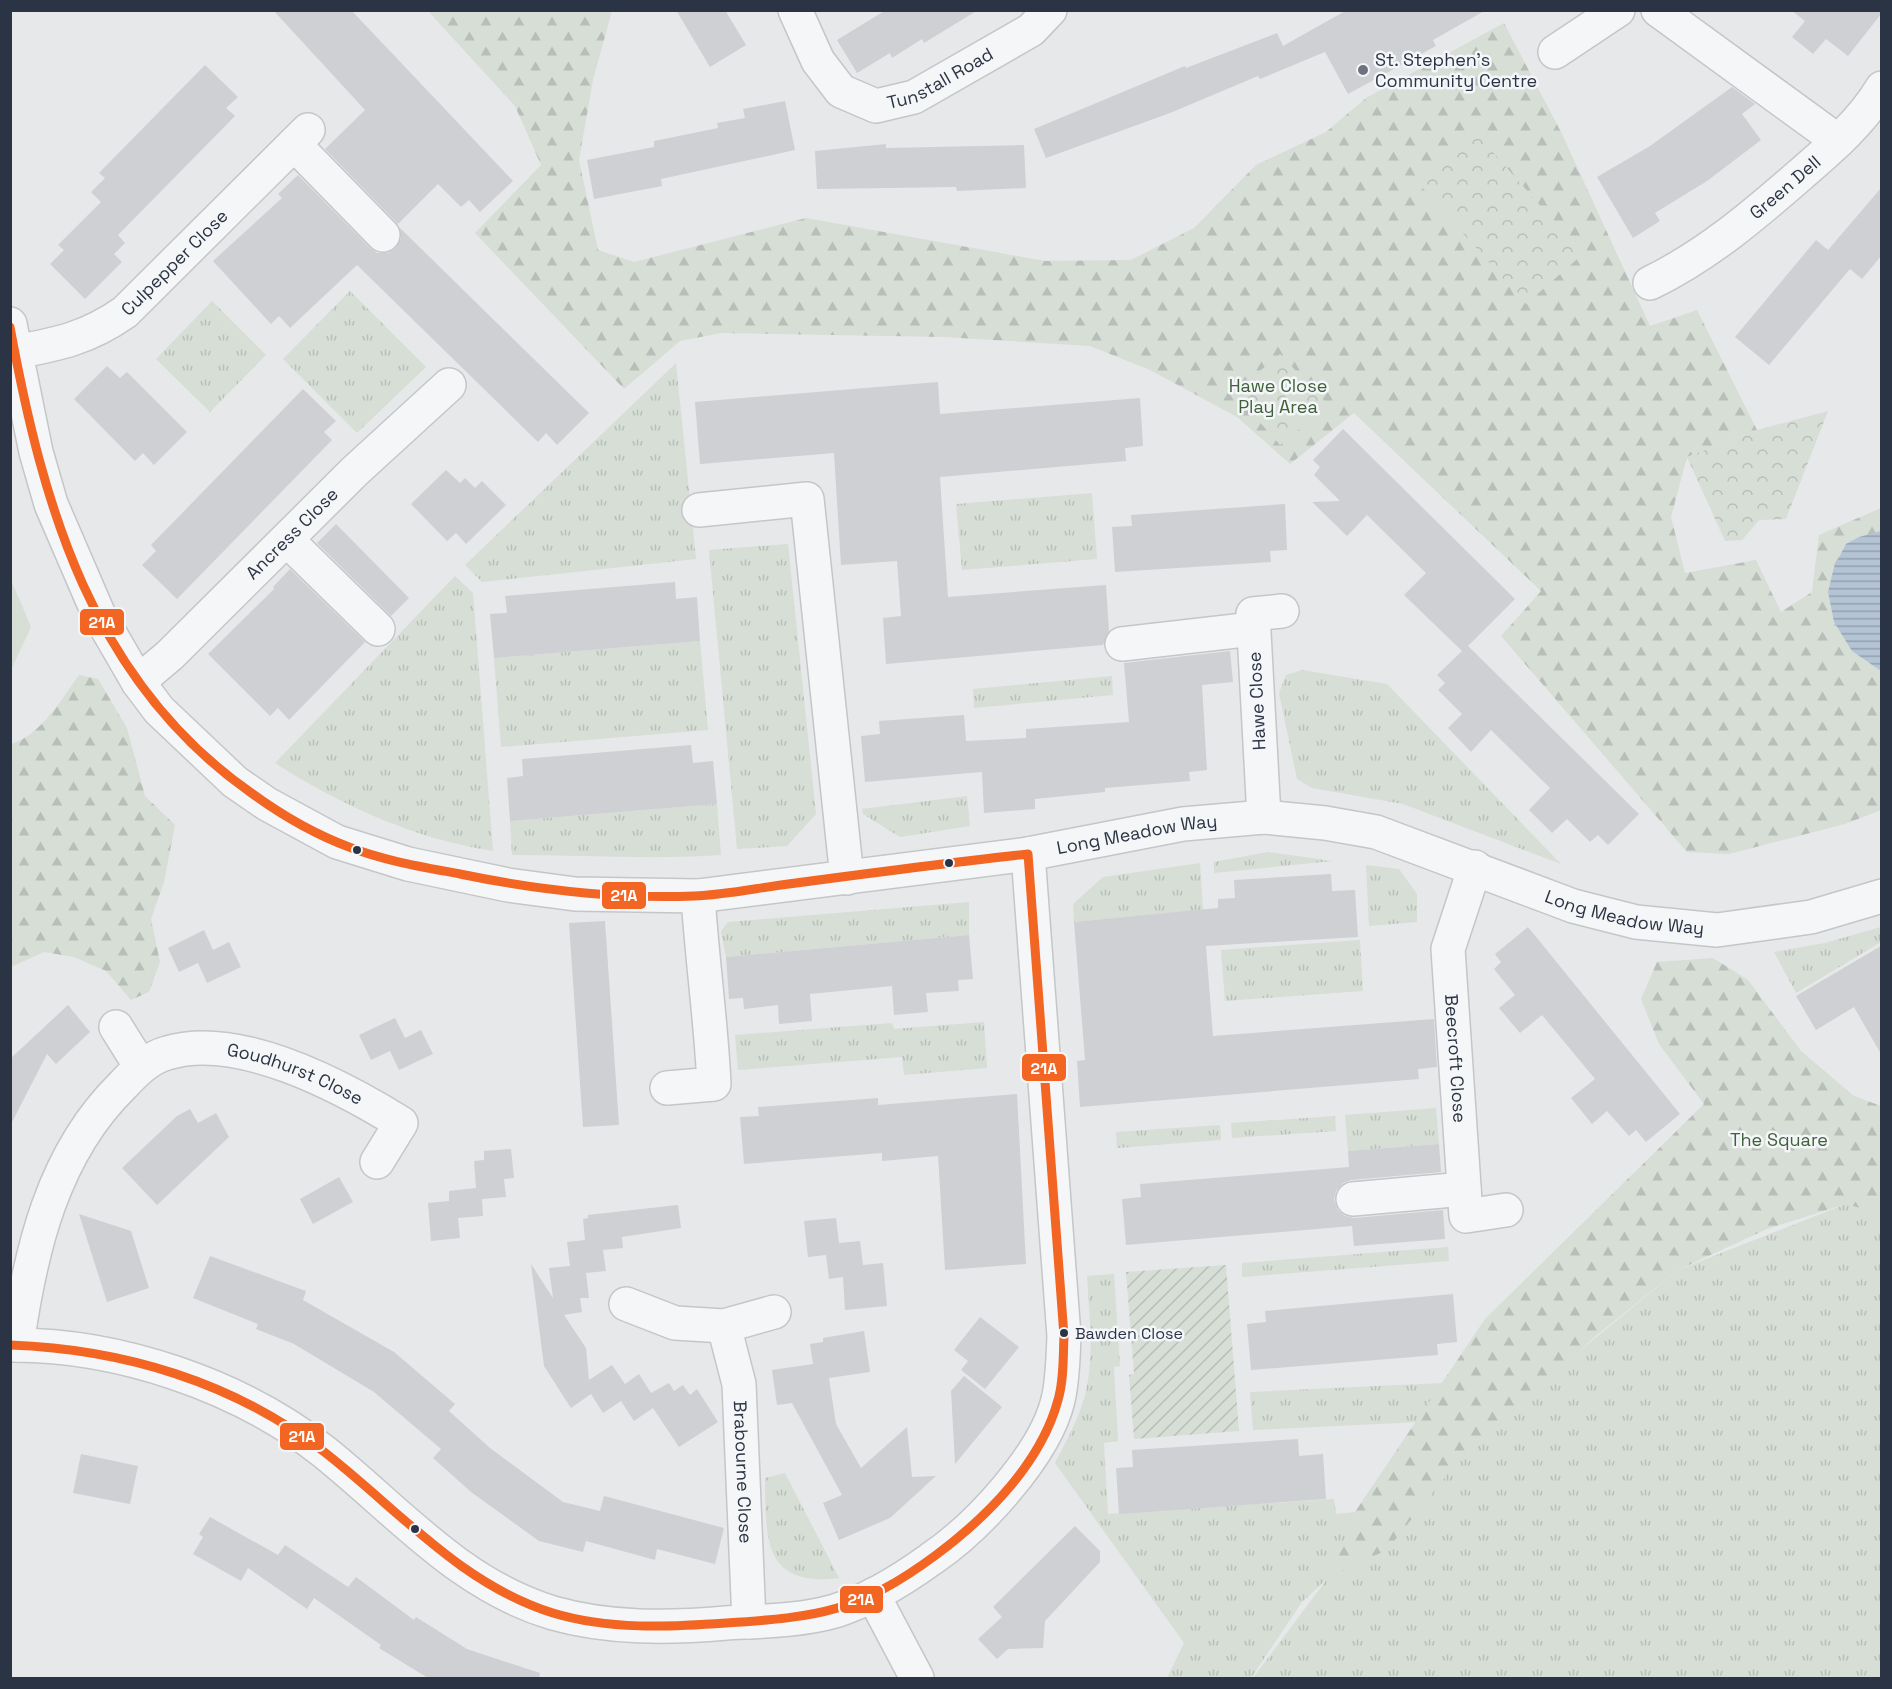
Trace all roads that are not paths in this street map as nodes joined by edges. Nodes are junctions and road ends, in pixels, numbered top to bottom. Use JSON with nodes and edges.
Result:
{"nodes":[{"id":1,"x":795,"y":10,"type":"edge"},
{"id":2,"x":1050,"y":10,"type":"edge"},
{"id":3,"x":1618,"y":10,"type":"edge"},
{"id":4,"x":1658,"y":10,"type":"edge"},
{"id":5,"x":1555,"y":52,"type":"dead end"},
{"id":6,"x":1881,"y":88,"type":"edge"},
{"id":7,"x":1838,"y":141,"type":"junction"},
{"id":8,"x":383,"y":235,"type":"dead end"},
{"id":9,"x":1669,"y":282,"type":"dead end"},
{"id":10,"x":13,"y":338,"type":"edge"},
{"id":11,"x":449,"y":385,"type":"dead end"},
{"id":12,"x":699,"y":510,"type":"dead end"},
{"id":13,"x":287,"y":540,"type":"junction"},
{"id":14,"x":1282,"y":611,"type":"dead end"},
{"id":15,"x":378,"y":629,"type":"dead end"},
{"id":16,"x":1253,"y":629,"type":"junction"},
{"id":17,"x":1122,"y":644,"type":"dead end"},
{"id":18,"x":138,"y":682,"type":"junction"},
{"id":19,"x":1264,"y":817,"type":"junction"},
{"id":20,"x":1028,"y":854,"type":"junction"},
{"id":21,"x":1475,"y":867,"type":"junction"},
{"id":22,"x":847,"y":878,"type":"junction"},
{"id":23,"x":698,"y":896,"type":"junction"},
{"id":24,"x":1881,"y":896,"type":"edge"},
{"id":25,"x":116,"y":1027,"type":"dead end"},
{"id":26,"x":141,"y":1067,"type":"junction"},
{"id":27,"x":667,"y":1088,"type":"dead end"},
{"id":28,"x":377,"y":1162,"type":"dead end"},
{"id":29,"x":1464,"y":1189,"type":"junction"},
{"id":30,"x":1353,"y":1199,"type":"dead end"},
{"id":31,"x":1506,"y":1210,"type":"dead end"},
{"id":32,"x":626,"y":1304,"type":"dead end"},
{"id":33,"x":774,"y":1312,"type":"dead end"},
{"id":34,"x":723,"y":1326,"type":"junction"},
{"id":35,"x":14,"y":1345,"type":"edge"},
{"id":36,"x":873,"y":1595,"type":"junction"},
{"id":37,"x":749,"y":1622,"type":"junction"},
{"id":38,"x":917,"y":1678,"type":"edge"}],
"edges":[{"from":1,"to":2,"type":"street","name":"Tunstall Road"},
{"from":3,"to":5,"type":"street"},
{"from":4,"to":7,"type":"street"},
{"from":6,"to":7,"type":"street","name":"Green Dell"},
{"from":7,"to":9,"type":"street","name":"Green Dell"},
{"from":8,"to":10,"type":"street","name":"Culpepper Close"},
{"from":10,"to":18,"type":"street","name":"Long Meadow Way"},
{"from":11,"to":13,"type":"street","name":"Ancress Close"},
{"from":12,"to":22,"type":"street"},
{"from":13,"to":15,"type":"street"},
{"from":13,"to":18,"type":"street","name":"Ancress Close"},
{"from":14,"to":16,"type":"street","name":"Hawe Close"},
{"from":16,"to":17,"type":"street"},
{"from":16,"to":19,"type":"street","name":"Hawe Close"},
{"from":18,"to":23,"type":"street","name":"Long Meadow Way"},
{"from":19,"to":20,"type":"street","name":"Long Meadow Way"},
{"from":19,"to":21,"type":"street","name":"Long Meadow Way"},
{"from":20,"to":22,"type":"street","name":"Long Meadow Way"},
{"from":20,"to":36,"type":"street"},
{"from":21,"to":24,"type":"street","name":"Long Meadow Way"},
{"from":21,"to":29,"type":"street","name":"Beecroft Close"},
{"from":22,"to":23,"type":"street","name":"Long Meadow Way"},
{"from":23,"to":27,"type":"street"},
{"from":25,"to":26,"type":"street"},
{"from":26,"to":28,"type":"street","name":"Goudhurst Close"},
{"from":26,"to":35,"type":"street","name":"Goudhurst Close"},
{"from":29,"to":30,"type":"street"},
{"from":29,"to":31,"type":"street","name":"Beecroft Close"},
{"from":32,"to":34,"type":"street"},
{"from":33,"to":34,"type":"street"},
{"from":34,"to":37,"type":"street","name":"Brabourne Close"},
{"from":35,"to":37,"type":"street"},
{"from":36,"to":37,"type":"street"},
{"from":36,"to":38,"type":"street"}]}
